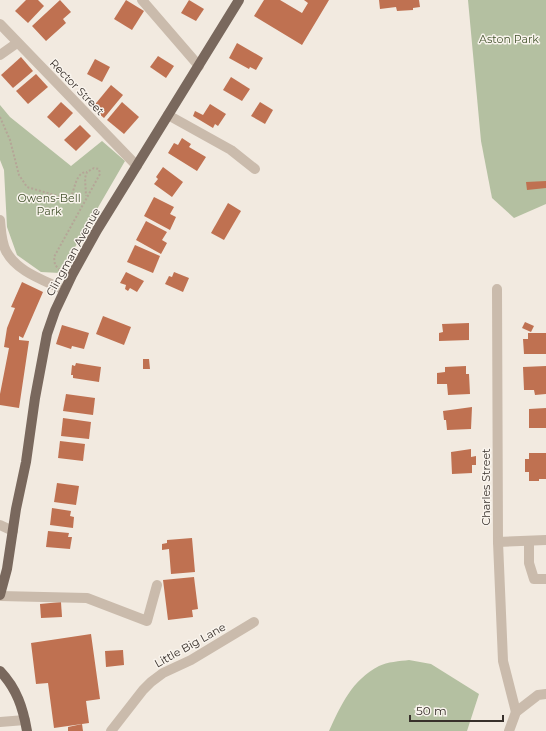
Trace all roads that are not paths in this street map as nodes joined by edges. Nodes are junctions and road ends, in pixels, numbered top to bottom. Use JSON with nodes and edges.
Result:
{"nodes":[{"id":1,"x":142,"y":0,"type":"edge"},
{"id":2,"x":239,"y":0,"type":"edge"},
{"id":3,"x":0,"y":24,"type":"edge"},
{"id":4,"x":17,"y":43,"type":"junction"},
{"id":5,"x":0,"y":55,"type":"edge"},
{"id":6,"x":199,"y":66,"type":"junction"},
{"id":7,"x":168,"y":115,"type":"junction"},
{"id":8,"x":136,"y":166,"type":"junction"},
{"id":9,"x":255,"y":169,"type":"dead end"},
{"id":10,"x":0,"y":220,"type":"edge"},
{"id":11,"x":497,"y":289,"type":"dead end"},
{"id":12,"x":64,"y":290,"type":"junction"},
{"id":13,"x":0,"y":525,"type":"edge"},
{"id":14,"x":13,"y":531,"type":"junction"},
{"id":15,"x":546,"y":540,"type":"edge"},
{"id":16,"x":529,"y":541,"type":"junction"},
{"id":17,"x":498,"y":542,"type":"junction"},
{"id":18,"x":546,"y":579,"type":"edge"},
{"id":19,"x":158,"y":585,"type":"dead end"},
{"id":20,"x":0,"y":596,"type":"edge"},
{"id":21,"x":254,"y":622,"type":"dead end"},
{"id":22,"x":0,"y":672,"type":"edge"},
{"id":23,"x":546,"y":694,"type":"edge"},
{"id":24,"x":516,"y":712,"type":"junction"},
{"id":25,"x":25,"y":720,"type":"junction"},
{"id":26,"x":0,"y":722,"type":"edge"},
{"id":27,"x":27,"y":731,"type":"edge"},
{"id":28,"x":111,"y":731,"type":"edge"},
{"id":29,"x":509,"y":731,"type":"edge"}],
"edges":[{"from":1,"to":6,"type":"street"},
{"from":2,"to":6,"type":"main road","name":"Clingman Avenue"},
{"from":3,"to":4,"type":"street","name":"Rector Street"},
{"from":4,"to":5,"type":"street"},
{"from":4,"to":8,"type":"street","name":"Rector Street"},
{"from":6,"to":7,"type":"main road","name":"Clingman Avenue"},
{"from":7,"to":8,"type":"main road","name":"Clingman Avenue"},
{"from":7,"to":9,"type":"street"},
{"from":8,"to":12,"type":"main road","name":"Clingman Avenue"},
{"from":10,"to":12,"type":"street"},
{"from":11,"to":17,"type":"street","name":"Charles Street"},
{"from":12,"to":14,"type":"main road","name":"Clingman Avenue"},
{"from":13,"to":14,"type":"street"},
{"from":14,"to":20,"type":"main road","name":"Clingman Avenue"},
{"from":15,"to":16,"type":"street"},
{"from":16,"to":17,"type":"street"},
{"from":16,"to":18,"type":"street"},
{"from":17,"to":24,"type":"street","name":"Charles Street"},
{"from":19,"to":20,"type":"street"},
{"from":21,"to":28,"type":"street","name":"Little Big Lane"},
{"from":22,"to":25,"type":"main road"},
{"from":23,"to":24,"type":"street"},
{"from":24,"to":29,"type":"street"},
{"from":25,"to":26,"type":"street"},
{"from":25,"to":27,"type":"main road"}]}
